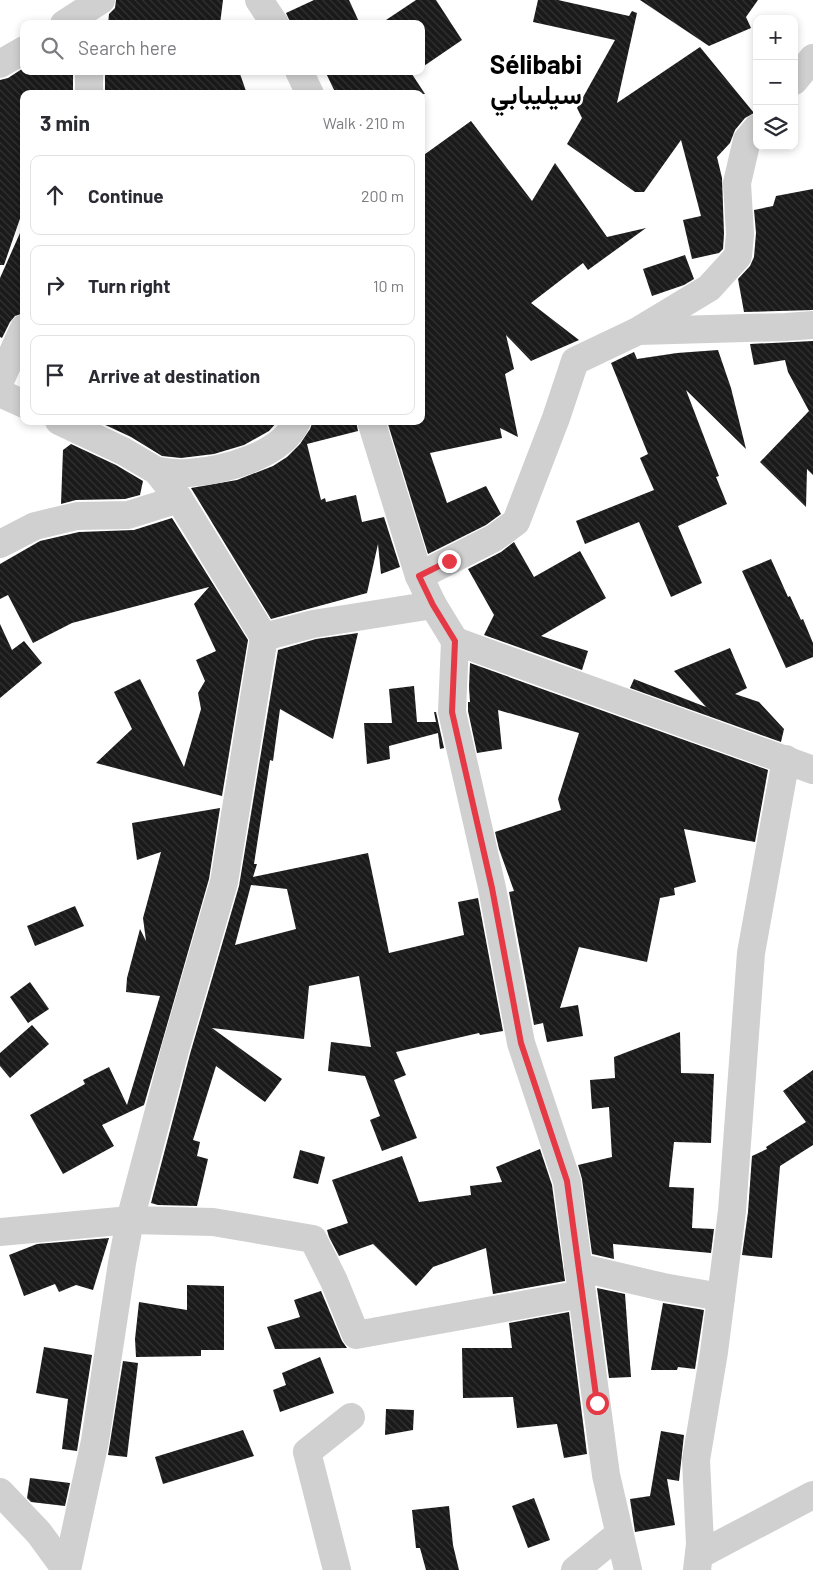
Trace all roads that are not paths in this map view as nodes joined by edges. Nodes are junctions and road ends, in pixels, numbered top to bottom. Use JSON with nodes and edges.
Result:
{"nodes":[{"id":1,"x":259,"y":0,"type":"edge"},
{"id":2,"x":92,"y":11,"type":"edge"},
{"id":3,"x":73,"y":20,"type":"edge"},
{"id":4,"x":272,"y":20,"type":"edge"},
{"id":5,"x":20,"y":52,"type":"edge"},
{"id":6,"x":813,"y":58,"type":"edge"},
{"id":7,"x":0,"y":64,"type":"edge"},
{"id":8,"x":89,"y":75,"type":"edge"},
{"id":9,"x":301,"y":75,"type":"edge"},
{"id":10,"x":798,"y":77,"type":"edge"},
{"id":11,"x":89,"y":90,"type":"edge"},
{"id":12,"x":308,"y":90,"type":"edge"},
{"id":13,"x":753,"y":133,"type":"edge"},
{"id":14,"x":813,"y":325,"type":"edge"},
{"id":15,"x":638,"y":330,"type":"junction"},
{"id":16,"x":20,"y":337,"type":"edge"},
{"id":17,"x":0,"y":381,"type":"edge"},
{"id":18,"x":0,"y":393,"type":"edge"},
{"id":19,"x":20,"y":402,"type":"edge"},
{"id":20,"x":68,"y":425,"type":"edge"},
{"id":21,"x":295,"y":425,"type":"edge"},
{"id":22,"x":372,"y":425,"type":"edge"},
{"id":23,"x":157,"y":471,"type":"junction"},
{"id":24,"x":179,"y":499,"type":"junction"},
{"id":25,"x":0,"y":544,"type":"edge"},
{"id":26,"x":419,"y":576,"type":"junction"},
{"id":27,"x":433,"y":605,"type":"junction"},
{"id":28,"x":264,"y":637,"type":"junction"},
{"id":29,"x":455,"y":641,"type":"junction"},
{"id":30,"x":786,"y":759,"type":"junction"},
{"id":31,"x":813,"y":770,"type":"edge"},
{"id":32,"x":130,"y":1220,"type":"junction"},
{"id":33,"x":0,"y":1232,"type":"edge"},
{"id":34,"x":578,"y":1267,"type":"junction"},
{"id":35,"x":582,"y":1294,"type":"junction"},
{"id":36,"x":720,"y":1297,"type":"junction"},
{"id":37,"x":352,"y":1417,"type":"dead end"},
{"id":38,"x":0,"y":1492,"type":"edge"},
{"id":39,"x":813,"y":1495,"type":"edge"},
{"id":40,"x":619,"y":1534,"type":"junction"},
{"id":41,"x":698,"y":1563,"type":"edge"},
{"id":42,"x":66,"y":1570,"type":"edge"},
{"id":43,"x":337,"y":1570,"type":"edge"},
{"id":44,"x":575,"y":1570,"type":"edge"},
{"id":45,"x":628,"y":1570,"type":"edge"}],
"edges":[{"from":1,"to":4,"type":"street"},
{"from":2,"to":3,"type":"street"},
{"from":5,"to":7,"type":"street"},
{"from":6,"to":10,"type":"street"},
{"from":8,"to":11,"type":"street"},
{"from":9,"to":12,"type":"street"},
{"from":13,"to":15,"type":"street"},
{"from":14,"to":15,"type":"street"},
{"from":15,"to":26,"type":"street"},
{"from":16,"to":17,"type":"street"},
{"from":18,"to":19,"type":"street"},
{"from":20,"to":23,"type":"street"},
{"from":21,"to":23,"type":"street"},
{"from":22,"to":26,"type":"street"},
{"from":23,"to":24,"type":"street"},
{"from":24,"to":25,"type":"street"},
{"from":24,"to":28,"type":"street"},
{"from":26,"to":27,"type":"street"},
{"from":27,"to":28,"type":"street"},
{"from":27,"to":29,"type":"street"},
{"from":28,"to":32,"type":"street"},
{"from":29,"to":30,"type":"street"},
{"from":29,"to":34,"type":"street"},
{"from":30,"to":31,"type":"street"},
{"from":30,"to":36,"type":"street"},
{"from":32,"to":33,"type":"street"},
{"from":32,"to":35,"type":"street"},
{"from":32,"to":42,"type":"street"},
{"from":34,"to":35,"type":"street"},
{"from":34,"to":36,"type":"street"},
{"from":35,"to":40,"type":"street"},
{"from":36,"to":41,"type":"street"},
{"from":37,"to":43,"type":"street"},
{"from":38,"to":42,"type":"street"},
{"from":39,"to":41,"type":"street"},
{"from":40,"to":44,"type":"street"},
{"from":40,"to":45,"type":"street"}]}
